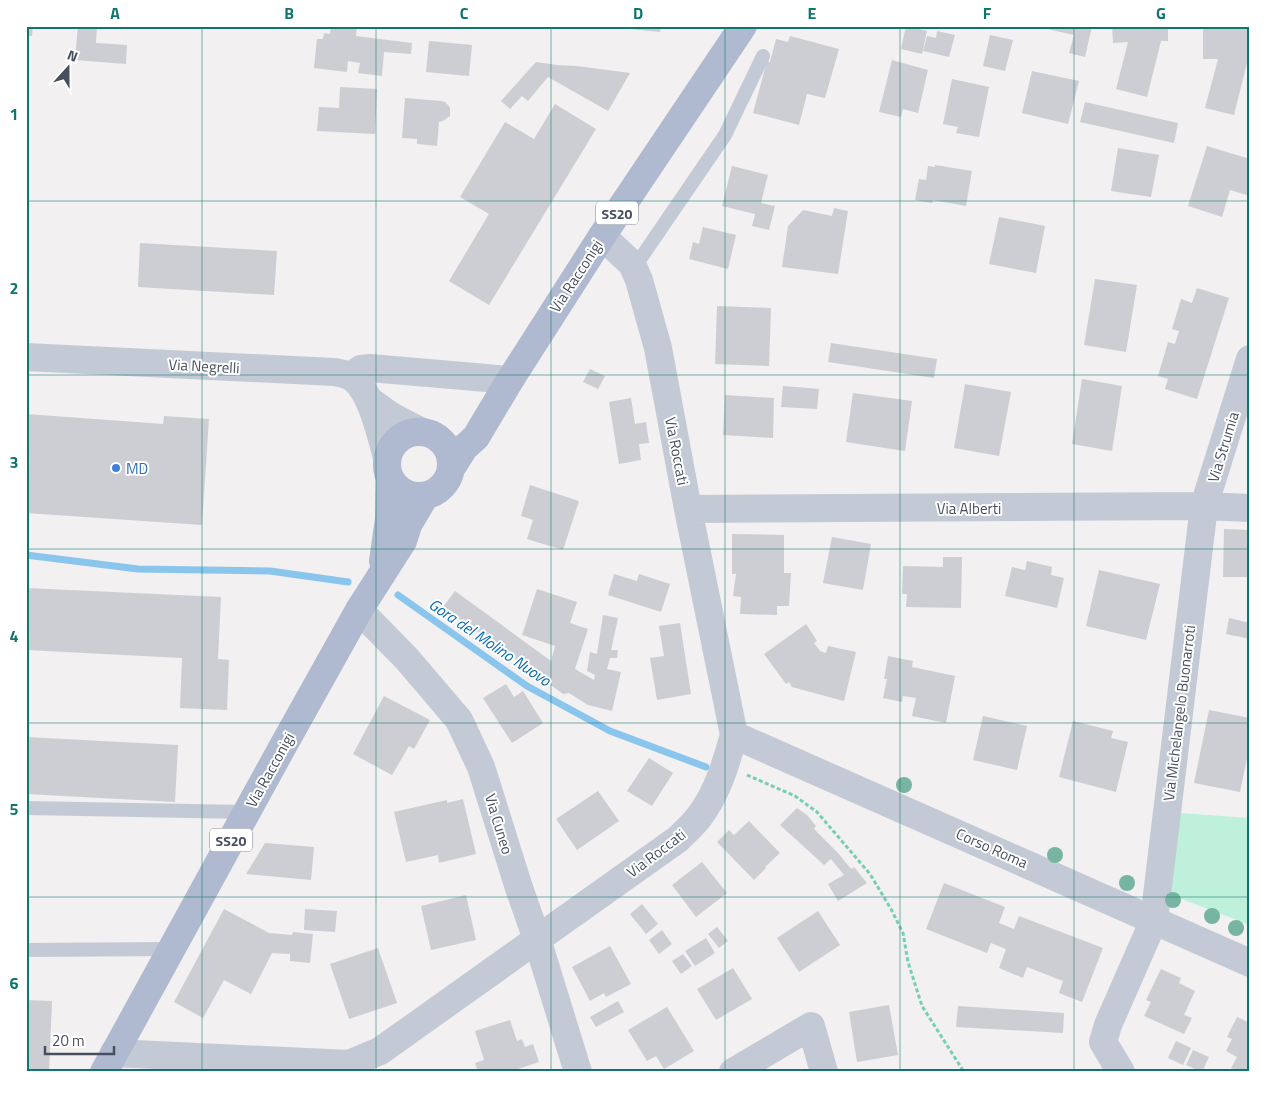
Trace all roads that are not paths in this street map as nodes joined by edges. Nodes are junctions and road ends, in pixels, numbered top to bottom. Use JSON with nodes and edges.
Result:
{"nodes":[{"id":1,"x":743,"y":26,"type":"edge"},
{"id":2,"x":763,"y":56,"type":"dead end"},
{"id":3,"x":602,"y":236,"type":"junction"},
{"id":4,"x":634,"y":268,"type":"junction"},
{"id":5,"x":26,"y":357,"type":"edge"},
{"id":6,"x":1250,"y":359,"type":"edge"},
{"id":7,"x":351,"y":376,"type":"junction"},
{"id":8,"x":510,"y":380,"type":"junction"},
{"id":9,"x":370,"y":401,"type":"junction"},
{"id":10,"x":496,"y":403,"type":"junction"},
{"id":11,"x":424,"y":432,"type":"junction"},
{"id":12,"x":452,"y":467,"type":"junction"},
{"id":13,"x":389,"y":468,"type":"junction"},
{"id":14,"x":425,"y":496,"type":"junction"},
{"id":15,"x":1204,"y":506,"type":"junction"},
{"id":16,"x":1250,"y":508,"type":"edge"},
{"id":17,"x":688,"y":509,"type":"junction"},
{"id":18,"x":381,"y":575,"type":"junction"},
{"id":19,"x":360,"y":610,"type":"junction"},
{"id":20,"x":734,"y":735,"type":"junction"},
{"id":21,"x":26,"y":808,"type":"edge"},
{"id":22,"x":246,"y":812,"type":"junction"},
{"id":23,"x":1154,"y":920,"type":"junction"},
{"id":24,"x":537,"y":939,"type":"junction"},
{"id":25,"x":171,"y":949,"type":"junction"},
{"id":26,"x":26,"y":950,"type":"edge"},
{"id":27,"x":1250,"y":963,"type":"edge"},
{"id":28,"x":109,"y":1063,"type":"edge"},
{"id":29,"x":578,"y":1072,"type":"edge"},
{"id":30,"x":732,"y":1072,"type":"edge"},
{"id":31,"x":824,"y":1072,"type":"edge"},
{"id":32,"x":1121,"y":1072,"type":"edge"}],
"edges":[{"from":1,"to":3,"type":"main road","name":"Via Racconigi","number":"SS20"},
{"from":2,"to":4,"type":"lane"},
{"from":3,"to":4,"type":"street","name":"Via Roccati"},
{"from":3,"to":8,"type":"main road","name":"Via Racconigi","number":"SS20"},
{"from":4,"to":17,"type":"street","name":"Via Roccati"},
{"from":5,"to":7,"type":"street","name":"Via Negrelli"},
{"from":6,"to":15,"type":"street","name":"Via Strumia"},
{"from":7,"to":8,"type":"street"},
{"from":7,"to":9,"type":"street"},
{"from":8,"to":10,"type":"main road","name":"Via Racconigi","number":"SS20"},
{"from":9,"to":11,"type":"street"},
{"from":9,"to":13,"type":"street"},
{"from":10,"to":11,"type":"main road","name":"Via Racconigi","number":"SS20"},
{"from":10,"to":12,"type":"main road","name":"Via Racconigi","number":"SS20"},
{"from":11,"to":12,"type":"main road"},
{"from":11,"to":13,"type":"main road"},
{"from":12,"to":14,"type":"main road"},
{"from":13,"to":14,"type":"main road"},
{"from":13,"to":18,"type":"main road","name":"Via Racconigi","number":"SS20"},
{"from":14,"to":18,"type":"main road","name":"Via Racconigi","number":"SS20"},
{"from":15,"to":16,"type":"street","name":"Via Alberti"},
{"from":15,"to":17,"type":"street","name":"Via Alberti"},
{"from":15,"to":23,"type":"street","name":"Via Michelangelo Buonarroti"},
{"from":17,"to":20,"type":"street","name":"Via Roccati"},
{"from":18,"to":19,"type":"main road","name":"Via Racconigi","number":"SS20"},
{"from":19,"to":22,"type":"main road","name":"Via Racconigi","number":"SS20"},
{"from":19,"to":24,"type":"street","name":"Via Cuneo"},
{"from":20,"to":23,"type":"street","name":"Corso Roma"},
{"from":20,"to":24,"type":"street","name":"Via Roccati"},
{"from":21,"to":22,"type":"lane"},
{"from":22,"to":25,"type":"main road","name":"Via Racconigi","number":"SS20"},
{"from":23,"to":27,"type":"street","name":"Corso Roma"},
{"from":23,"to":32,"type":"street","name":"Via Michelangelo Buonarroti"},
{"from":24,"to":28,"type":"street","name":"Via Roccati"},
{"from":24,"to":29,"type":"street","name":"Via Cuneo"},
{"from":25,"to":26,"type":"lane"},
{"from":25,"to":28,"type":"main road","name":"Via Racconigi","number":"SS20"},
{"from":30,"to":31,"type":"street"}]}
